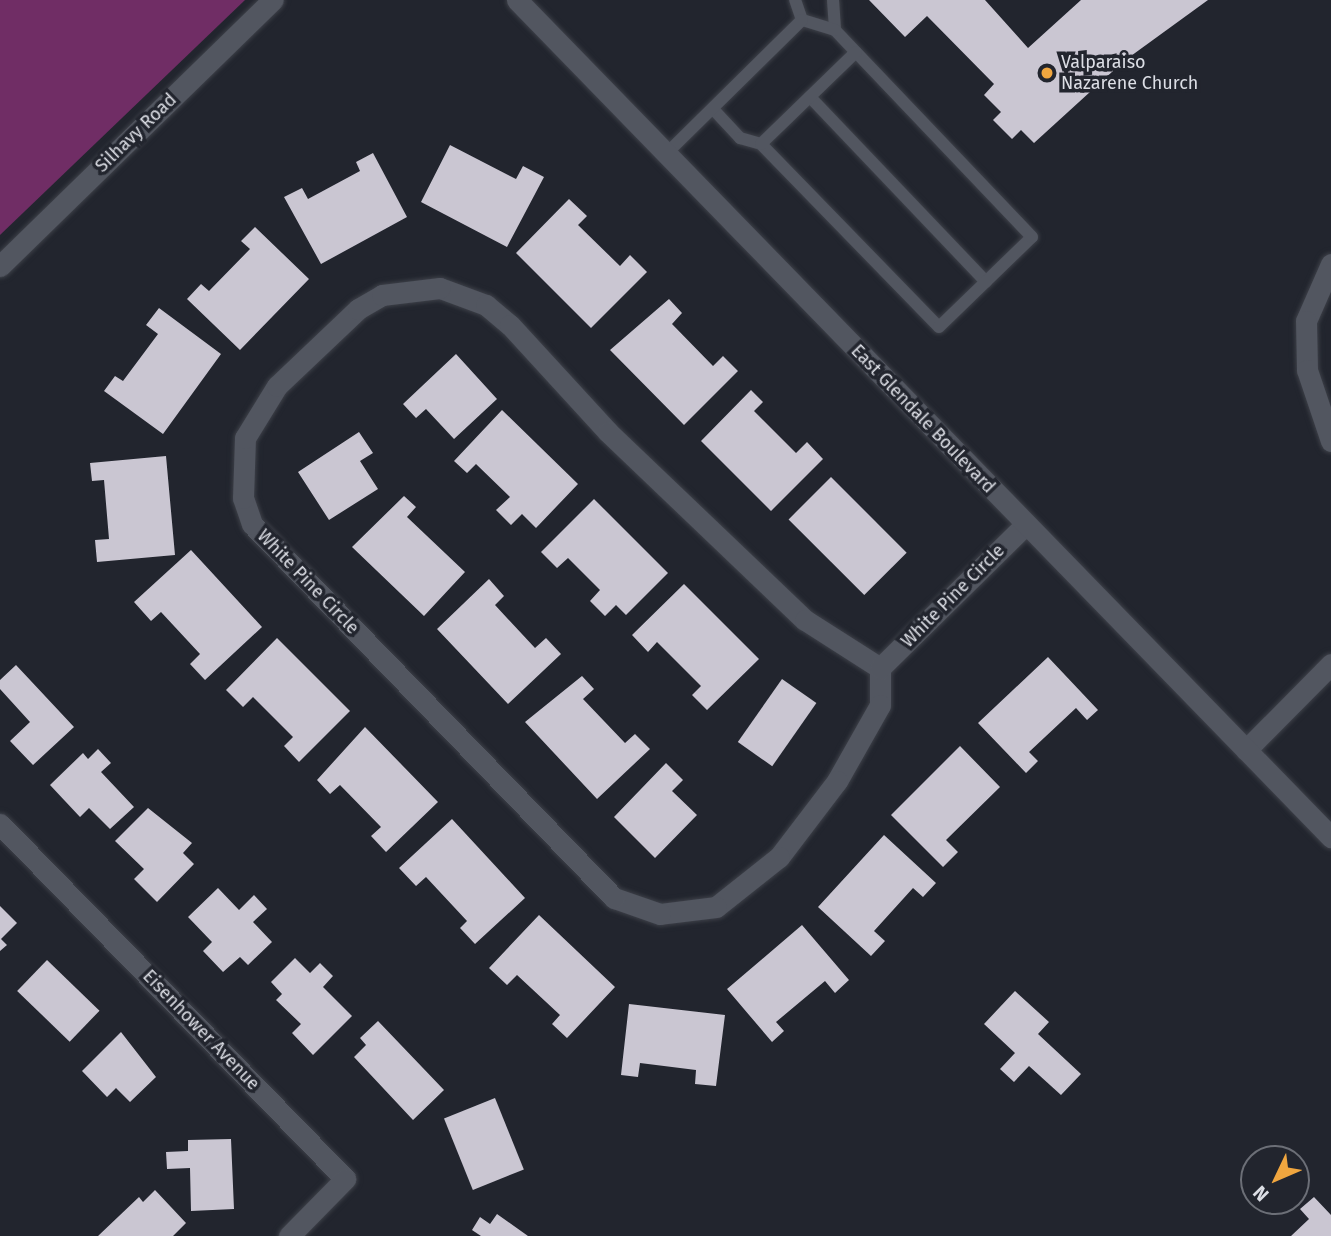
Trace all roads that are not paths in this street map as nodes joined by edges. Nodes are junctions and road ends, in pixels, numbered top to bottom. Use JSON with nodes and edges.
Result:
{"nodes":[{"id":1,"x":273,"y":0,"type":"edge"},
{"id":2,"x":517,"y":0,"type":"edge"},
{"id":3,"x":795,"y":0,"type":"edge"},
{"id":4,"x":833,"y":0,"type":"edge"},
{"id":5,"x":802,"y":20,"type":"junction"},
{"id":6,"x":835,"y":30,"type":"junction"},
{"id":7,"x":856,"y":52,"type":"junction"},
{"id":8,"x":810,"y":97,"type":"junction"},
{"id":9,"x":713,"y":109,"type":"junction"},
{"id":10,"x":761,"y":144,"type":"junction"},
{"id":11,"x":666,"y":154,"type":"junction"},
{"id":12,"x":1331,"y":264,"type":"edge"},
{"id":13,"x":0,"y":266,"type":"edge"},
{"id":14,"x":986,"y":282,"type":"junction"},
{"id":15,"x":1331,"y":441,"type":"edge"},
{"id":16,"x":1026,"y":524,"type":"junction"},
{"id":17,"x":1331,"y":664,"type":"edge"},
{"id":18,"x":880,"y":668,"type":"junction"},
{"id":19,"x":1246,"y":750,"type":"junction"},
{"id":20,"x":0,"y":824,"type":"edge"},
{"id":21,"x":1331,"y":837,"type":"edge"},
{"id":22,"x":289,"y":1236,"type":"edge"}],
"edges":[{"from":1,"to":13,"type":"street","name":"Silhavy Road"},
{"from":2,"to":11,"type":"street","name":"East Glendale Boulevard"},
{"from":3,"to":5,"type":"lane"},
{"from":4,"to":6,"type":"lane"},
{"from":5,"to":6,"type":"lane"},
{"from":5,"to":9,"type":"lane"},
{"from":6,"to":7,"type":"lane"},
{"from":7,"to":8,"type":"lane"},
{"from":7,"to":14,"type":"lane"},
{"from":8,"to":10,"type":"lane"},
{"from":8,"to":14,"type":"lane"},
{"from":9,"to":10,"type":"lane"},
{"from":9,"to":11,"type":"lane"},
{"from":10,"to":14,"type":"lane"},
{"from":11,"to":16,"type":"street","name":"East Glendale Boulevard"},
{"from":12,"to":15,"type":"street"},
{"from":16,"to":18,"type":"street","name":"White Pine Circle"},
{"from":16,"to":19,"type":"street","name":"East Glendale Boulevard"},
{"from":17,"to":19,"type":"street"},
{"from":18,"to":18,"type":"street","name":"White Pine Circle"},
{"from":19,"to":21,"type":"street","name":"East Glendale Boulevard"},
{"from":20,"to":22,"type":"street","name":"Eisenhower Avenue"}]}
